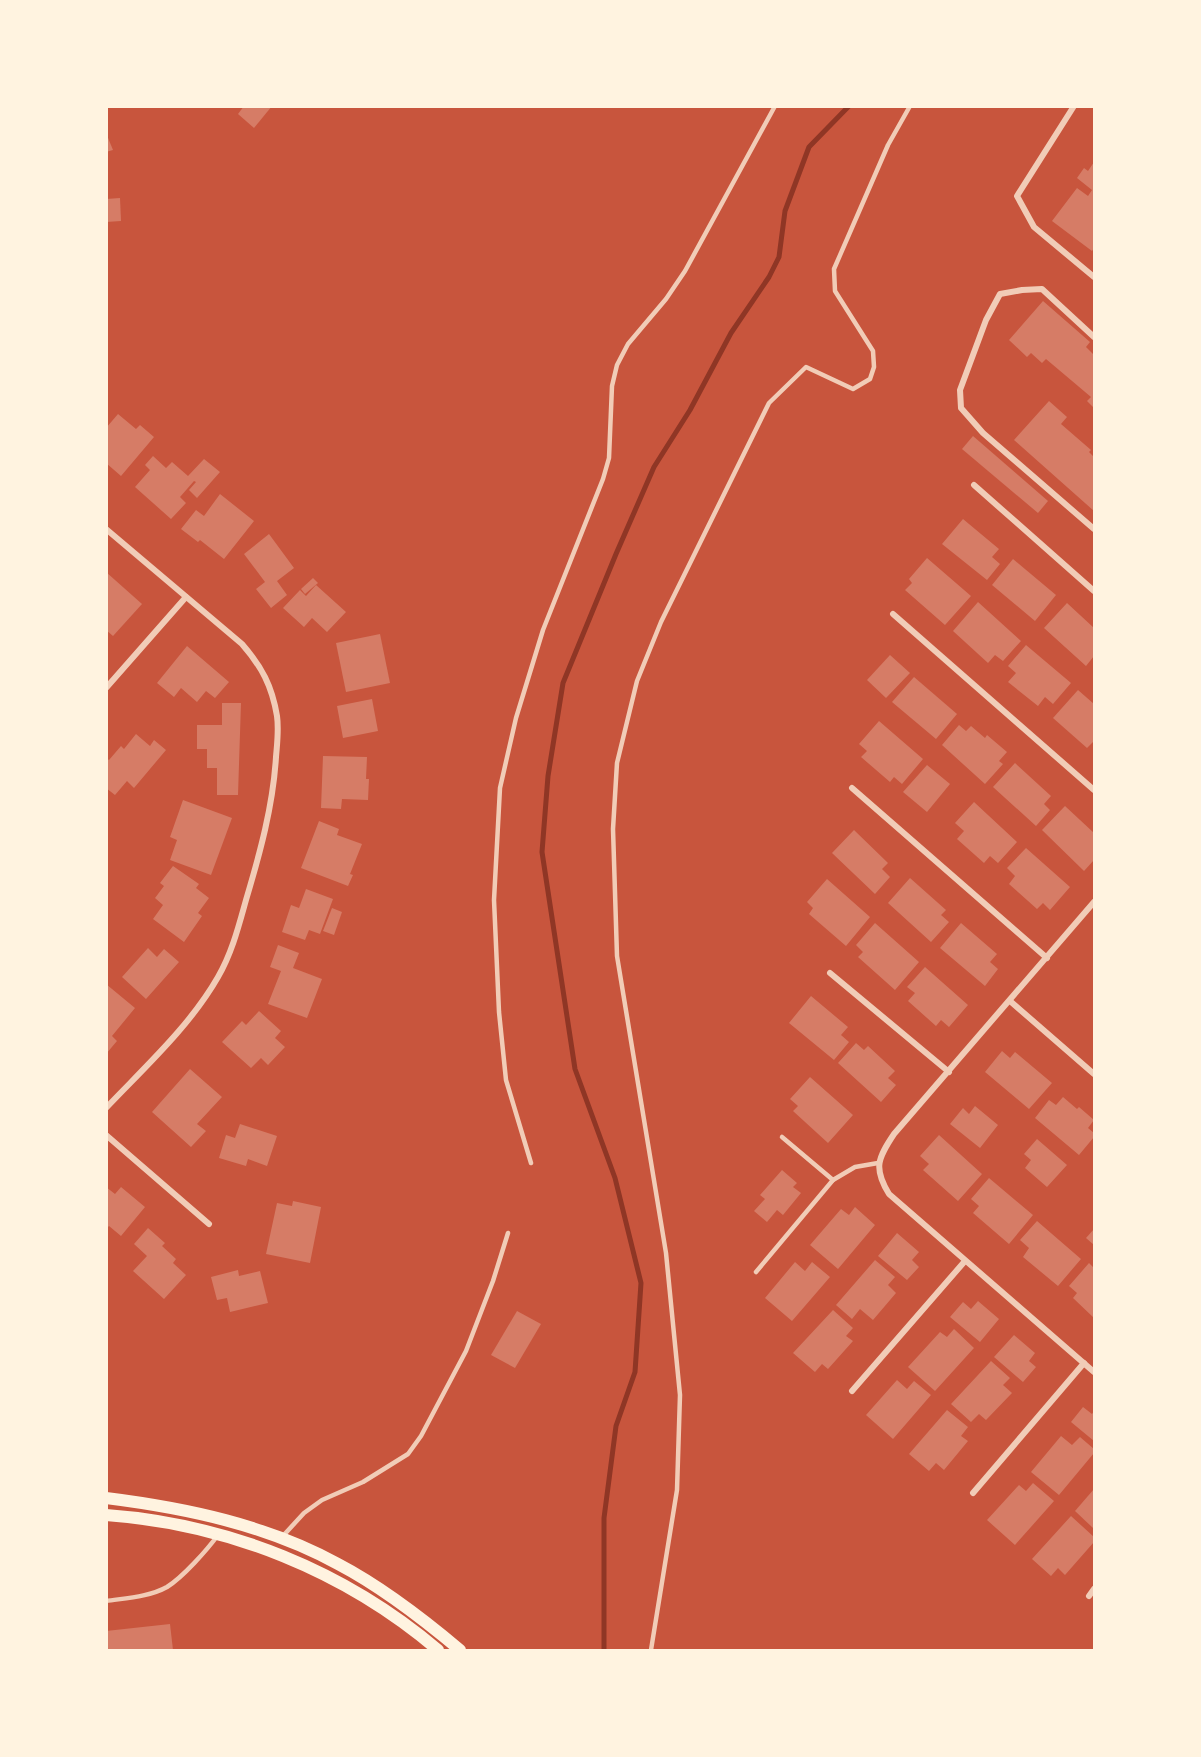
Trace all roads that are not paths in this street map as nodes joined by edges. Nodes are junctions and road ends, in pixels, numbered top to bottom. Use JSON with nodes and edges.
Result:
{"nodes":[{"id":1,"x":775,"y":106,"type":"edge"},
{"id":2,"x":910,"y":106,"type":"edge"},
{"id":3,"x":1074,"y":106,"type":"edge"},
{"id":4,"x":1094,"y":274,"type":"edge"},
{"id":5,"x":1095,"y":337,"type":"edge"},
{"id":6,"x":974,"y":485,"type":"dead end"},
{"id":7,"x":106,"y":529,"type":"edge"},
{"id":8,"x":1095,"y":529,"type":"edge"},
{"id":9,"x":1095,"y":591,"type":"edge"},
{"id":10,"x":186,"y":597,"type":"junction"},
{"id":11,"x":893,"y":614,"type":"dead end"},
{"id":12,"x":106,"y":688,"type":"edge"},
{"id":13,"x":852,"y":788,"type":"dead end"},
{"id":14,"x":1095,"y":790,"type":"edge"},
{"id":15,"x":1095,"y":902,"type":"edge"},
{"id":16,"x":1047,"y":958,"type":"junction"},
{"id":17,"x":830,"y":973,"type":"dead end"},
{"id":18,"x":1010,"y":1001,"type":"junction"},
{"id":19,"x":948,"y":1072,"type":"junction"},
{"id":20,"x":1095,"y":1074,"type":"edge"},
{"id":21,"x":106,"y":1108,"type":"edge"},
{"id":22,"x":106,"y":1135,"type":"edge"},
{"id":23,"x":782,"y":1137,"type":"dead end"},
{"id":24,"x":531,"y":1163,"type":"dead end"},
{"id":25,"x":878,"y":1163,"type":"junction"},
{"id":26,"x":833,"y":1180,"type":"junction"},
{"id":27,"x":210,"y":1224,"type":"dead end"},
{"id":28,"x":508,"y":1233,"type":"dead end"},
{"id":29,"x":965,"y":1261,"type":"junction"},
{"id":30,"x":756,"y":1272,"type":"dead end"},
{"id":31,"x":1084,"y":1363,"type":"junction"},
{"id":32,"x":1095,"y":1372,"type":"edge"},
{"id":33,"x":852,"y":1391,"type":"dead end"},
{"id":34,"x":973,"y":1493,"type":"dead end"},
{"id":35,"x":106,"y":1498,"type":"edge"},
{"id":36,"x":106,"y":1515,"type":"edge"},
{"id":37,"x":219,"y":1533,"type":"junction"},
{"id":38,"x":280,"y":1539,"type":"junction"},
{"id":39,"x":1095,"y":1590,"type":"edge"},
{"id":40,"x":1089,"y":1596,"type":"dead end"},
{"id":41,"x":106,"y":1601,"type":"edge"},
{"id":42,"x":438,"y":1650,"type":"edge"},
{"id":43,"x":460,"y":1650,"type":"edge"},
{"id":44,"x":651,"y":1650,"type":"edge"}],
"edges":[{"from":1,"to":24,"type":"lane"},
{"from":2,"to":44,"type":"lane"},
{"from":3,"to":4,"type":"street"},
{"from":5,"to":8,"type":"street"},
{"from":6,"to":9,"type":"street"},
{"from":7,"to":10,"type":"street"},
{"from":10,"to":12,"type":"street"},
{"from":10,"to":21,"type":"street"},
{"from":11,"to":14,"type":"street"},
{"from":13,"to":16,"type":"street"},
{"from":15,"to":16,"type":"street"},
{"from":16,"to":18,"type":"street"},
{"from":17,"to":19,"type":"street"},
{"from":18,"to":19,"type":"street"},
{"from":18,"to":20,"type":"street"},
{"from":19,"to":25,"type":"street"},
{"from":22,"to":27,"type":"street"},
{"from":23,"to":26,"type":"lane"},
{"from":25,"to":26,"type":"lane"},
{"from":25,"to":29,"type":"street"},
{"from":26,"to":30,"type":"lane"},
{"from":28,"to":38,"type":"lane"},
{"from":29,"to":31,"type":"street"},
{"from":29,"to":33,"type":"street"},
{"from":31,"to":32,"type":"street"},
{"from":31,"to":34,"type":"street"},
{"from":35,"to":38,"type":"main road"},
{"from":36,"to":37,"type":"main road"},
{"from":37,"to":41,"type":"lane"},
{"from":37,"to":42,"type":"main road"},
{"from":38,"to":43,"type":"main road"},
{"from":39,"to":40,"type":"street"}]}
